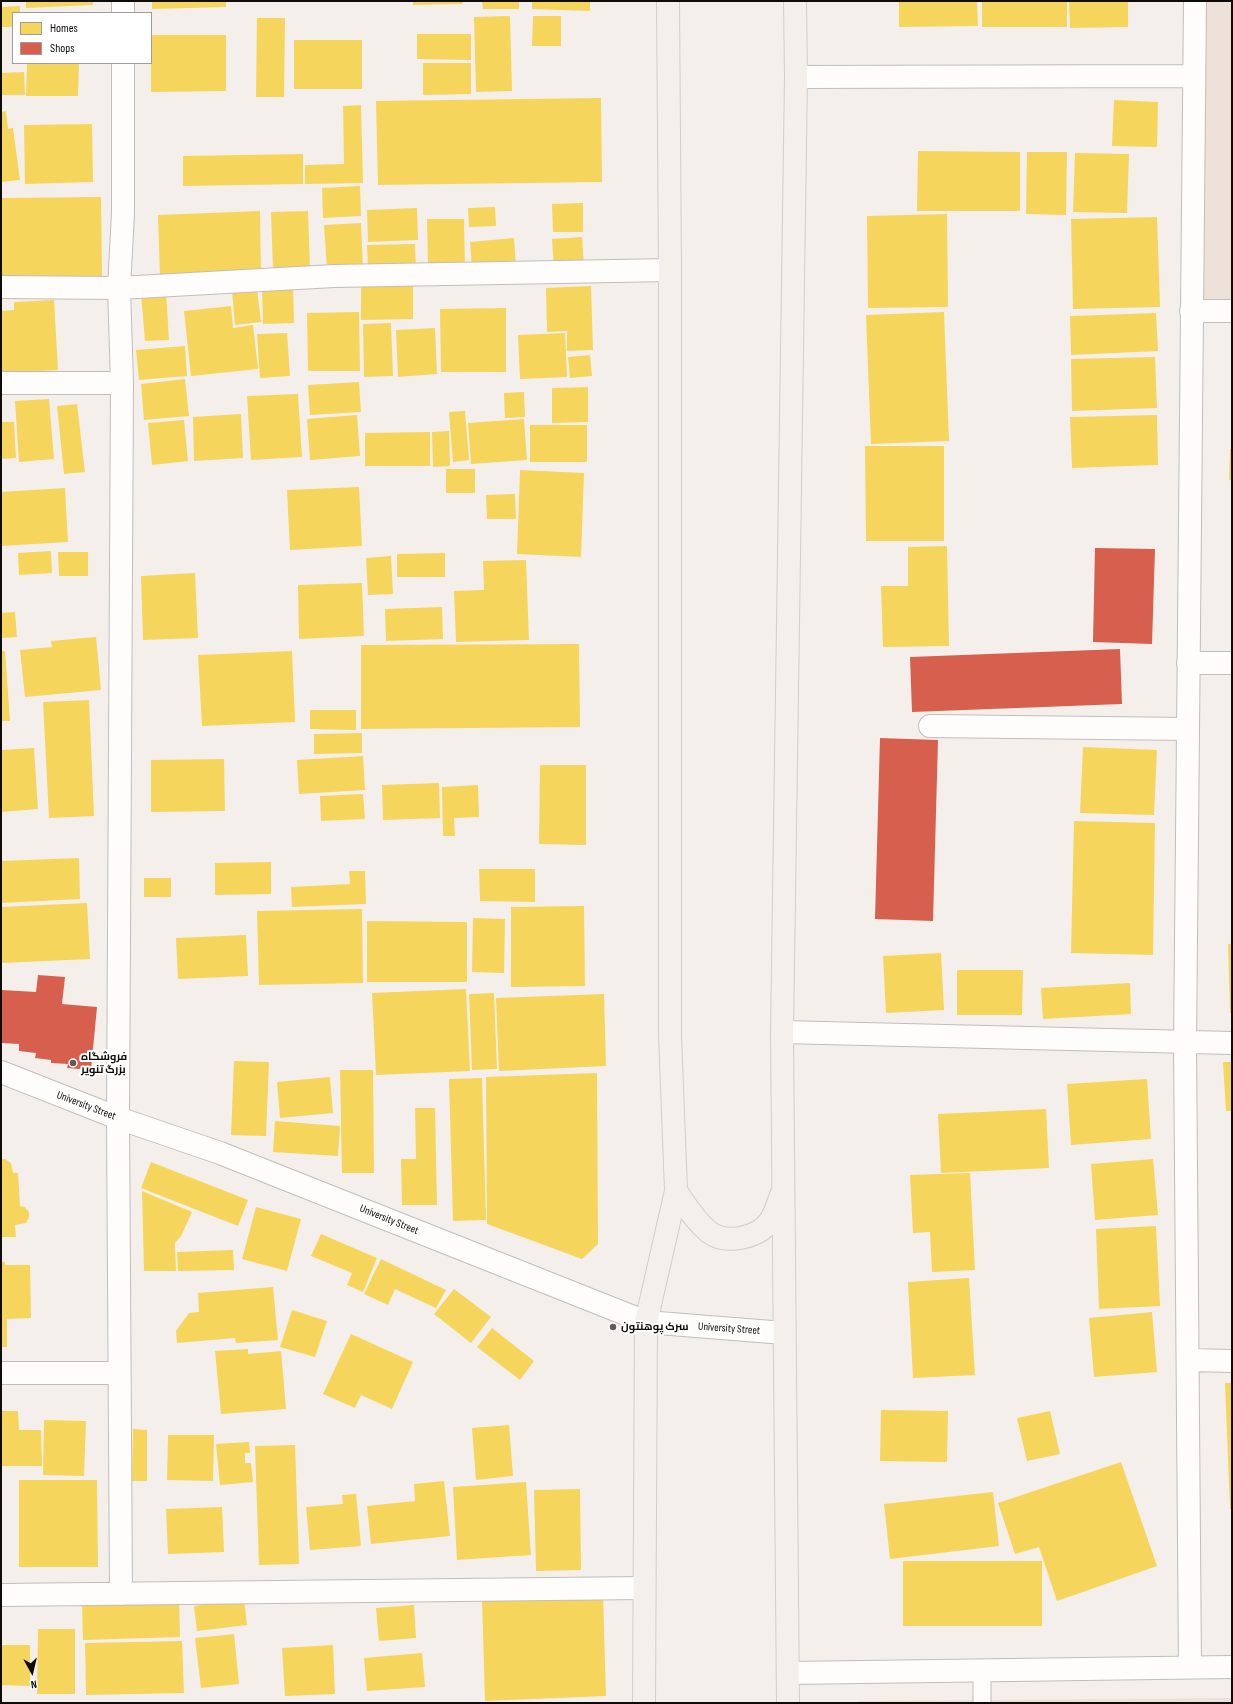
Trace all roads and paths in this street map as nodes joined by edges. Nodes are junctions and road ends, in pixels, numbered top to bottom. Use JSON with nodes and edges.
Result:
{"nodes":[{"id":1,"x":123,"y":1,"type":"edge"},
{"id":2,"x":668,"y":1,"type":"edge"},
{"id":3,"x":795,"y":1,"type":"edge"},
{"id":4,"x":1195,"y":1,"type":"edge"},
{"id":5,"x":123,"y":12,"type":"edge"},
{"id":6,"x":123,"y":64,"type":"edge"},
{"id":7,"x":1193,"y":76,"type":"junction"},
{"id":8,"x":796,"y":77,"type":"junction"},
{"id":9,"x":670,"y":270,"type":"junction"},
{"id":10,"x":1,"y":287,"type":"edge"},
{"id":11,"x":119,"y":288,"type":"junction"},
{"id":12,"x":1191,"y":311,"type":"junction"},
{"id":13,"x":1232,"y":311,"type":"edge"},
{"id":14,"x":1,"y":383,"type":"edge"},
{"id":15,"x":122,"y":383,"type":"junction"},
{"id":16,"x":1188,"y":663,"type":"junction"},
{"id":17,"x":1232,"y":663,"type":"edge"},
{"id":18,"x":930,"y":726,"type":"dead end"},
{"id":19,"x":1187,"y":729,"type":"junction"},
{"id":20,"x":782,"y":1032,"type":"junction"},
{"id":21,"x":1185,"y":1043,"type":"junction"},
{"id":22,"x":1232,"y":1043,"type":"edge"},
{"id":23,"x":1,"y":1072,"type":"edge"},
{"id":24,"x":118,"y":1118,"type":"junction"},
{"id":25,"x":783,"y":1190,"type":"junction"},
{"id":26,"x":676,"y":1191,"type":"junction"},
{"id":27,"x":646,"y":1322,"type":"junction"},
{"id":28,"x":784,"y":1333,"type":"junction"},
{"id":29,"x":1188,"y":1360,"type":"junction"},
{"id":30,"x":1232,"y":1361,"type":"edge"},
{"id":31,"x":1,"y":1373,"type":"edge"},
{"id":32,"x":118,"y":1373,"type":"junction"},
{"id":33,"x":644,"y":1588,"type":"junction"},
{"id":34,"x":121,"y":1594,"type":"junction"},
{"id":35,"x":1,"y":1595,"type":"edge"},
{"id":36,"x":1190,"y":1667,"type":"junction"},
{"id":37,"x":1232,"y":1667,"type":"edge"},
{"id":38,"x":982,"y":1670,"type":"junction"},
{"id":39,"x":788,"y":1673,"type":"junction"},
{"id":40,"x":644,"y":1703,"type":"edge"},
{"id":41,"x":788,"y":1703,"type":"edge"},
{"id":42,"x":982,"y":1703,"type":"edge"}],
"edges":[{"from":1,"to":5,"type":"street"},
{"from":2,"to":9,"type":"main road"},
{"from":3,"to":8,"type":"main road"},
{"from":4,"to":7,"type":"street"},
{"from":6,"to":11,"type":"street"},
{"from":7,"to":8,"type":"street"},
{"from":7,"to":12,"type":"street"},
{"from":8,"to":20,"type":"main road"},
{"from":9,"to":11,"type":"street"},
{"from":9,"to":26,"type":"main road"},
{"from":10,"to":11,"type":"street"},
{"from":11,"to":15,"type":"street"},
{"from":12,"to":13,"type":"street"},
{"from":12,"to":16,"type":"street"},
{"from":14,"to":15,"type":"street"},
{"from":15,"to":24,"type":"street"},
{"from":16,"to":17,"type":"street"},
{"from":16,"to":19,"type":"street"},
{"from":18,"to":19,"type":"street"},
{"from":19,"to":21,"type":"street"},
{"from":20,"to":21,"type":"street"},
{"from":20,"to":25,"type":"main road"},
{"from":21,"to":22,"type":"street"},
{"from":21,"to":29,"type":"street"},
{"from":23,"to":24,"type":"street","name":"University Street"},
{"from":24,"to":27,"type":"street","name":"University Street"},
{"from":24,"to":32,"type":"street"},
{"from":25,"to":26,"type":"main road"},
{"from":25,"to":28,"type":"main road"},
{"from":26,"to":27,"type":"main road"},
{"from":27,"to":28,"type":"street","name":"University Street"},
{"from":27,"to":33,"type":"main road"},
{"from":28,"to":39,"type":"main road"},
{"from":29,"to":30,"type":"street"},
{"from":29,"to":36,"type":"street"},
{"from":31,"to":32,"type":"street"},
{"from":32,"to":34,"type":"street"},
{"from":33,"to":34,"type":"street"},
{"from":33,"to":40,"type":"main road"},
{"from":34,"to":35,"type":"street"},
{"from":36,"to":37,"type":"street"},
{"from":36,"to":38,"type":"street"},
{"from":38,"to":39,"type":"street"},
{"from":38,"to":42,"type":"lane"},
{"from":39,"to":41,"type":"main road"}]}
